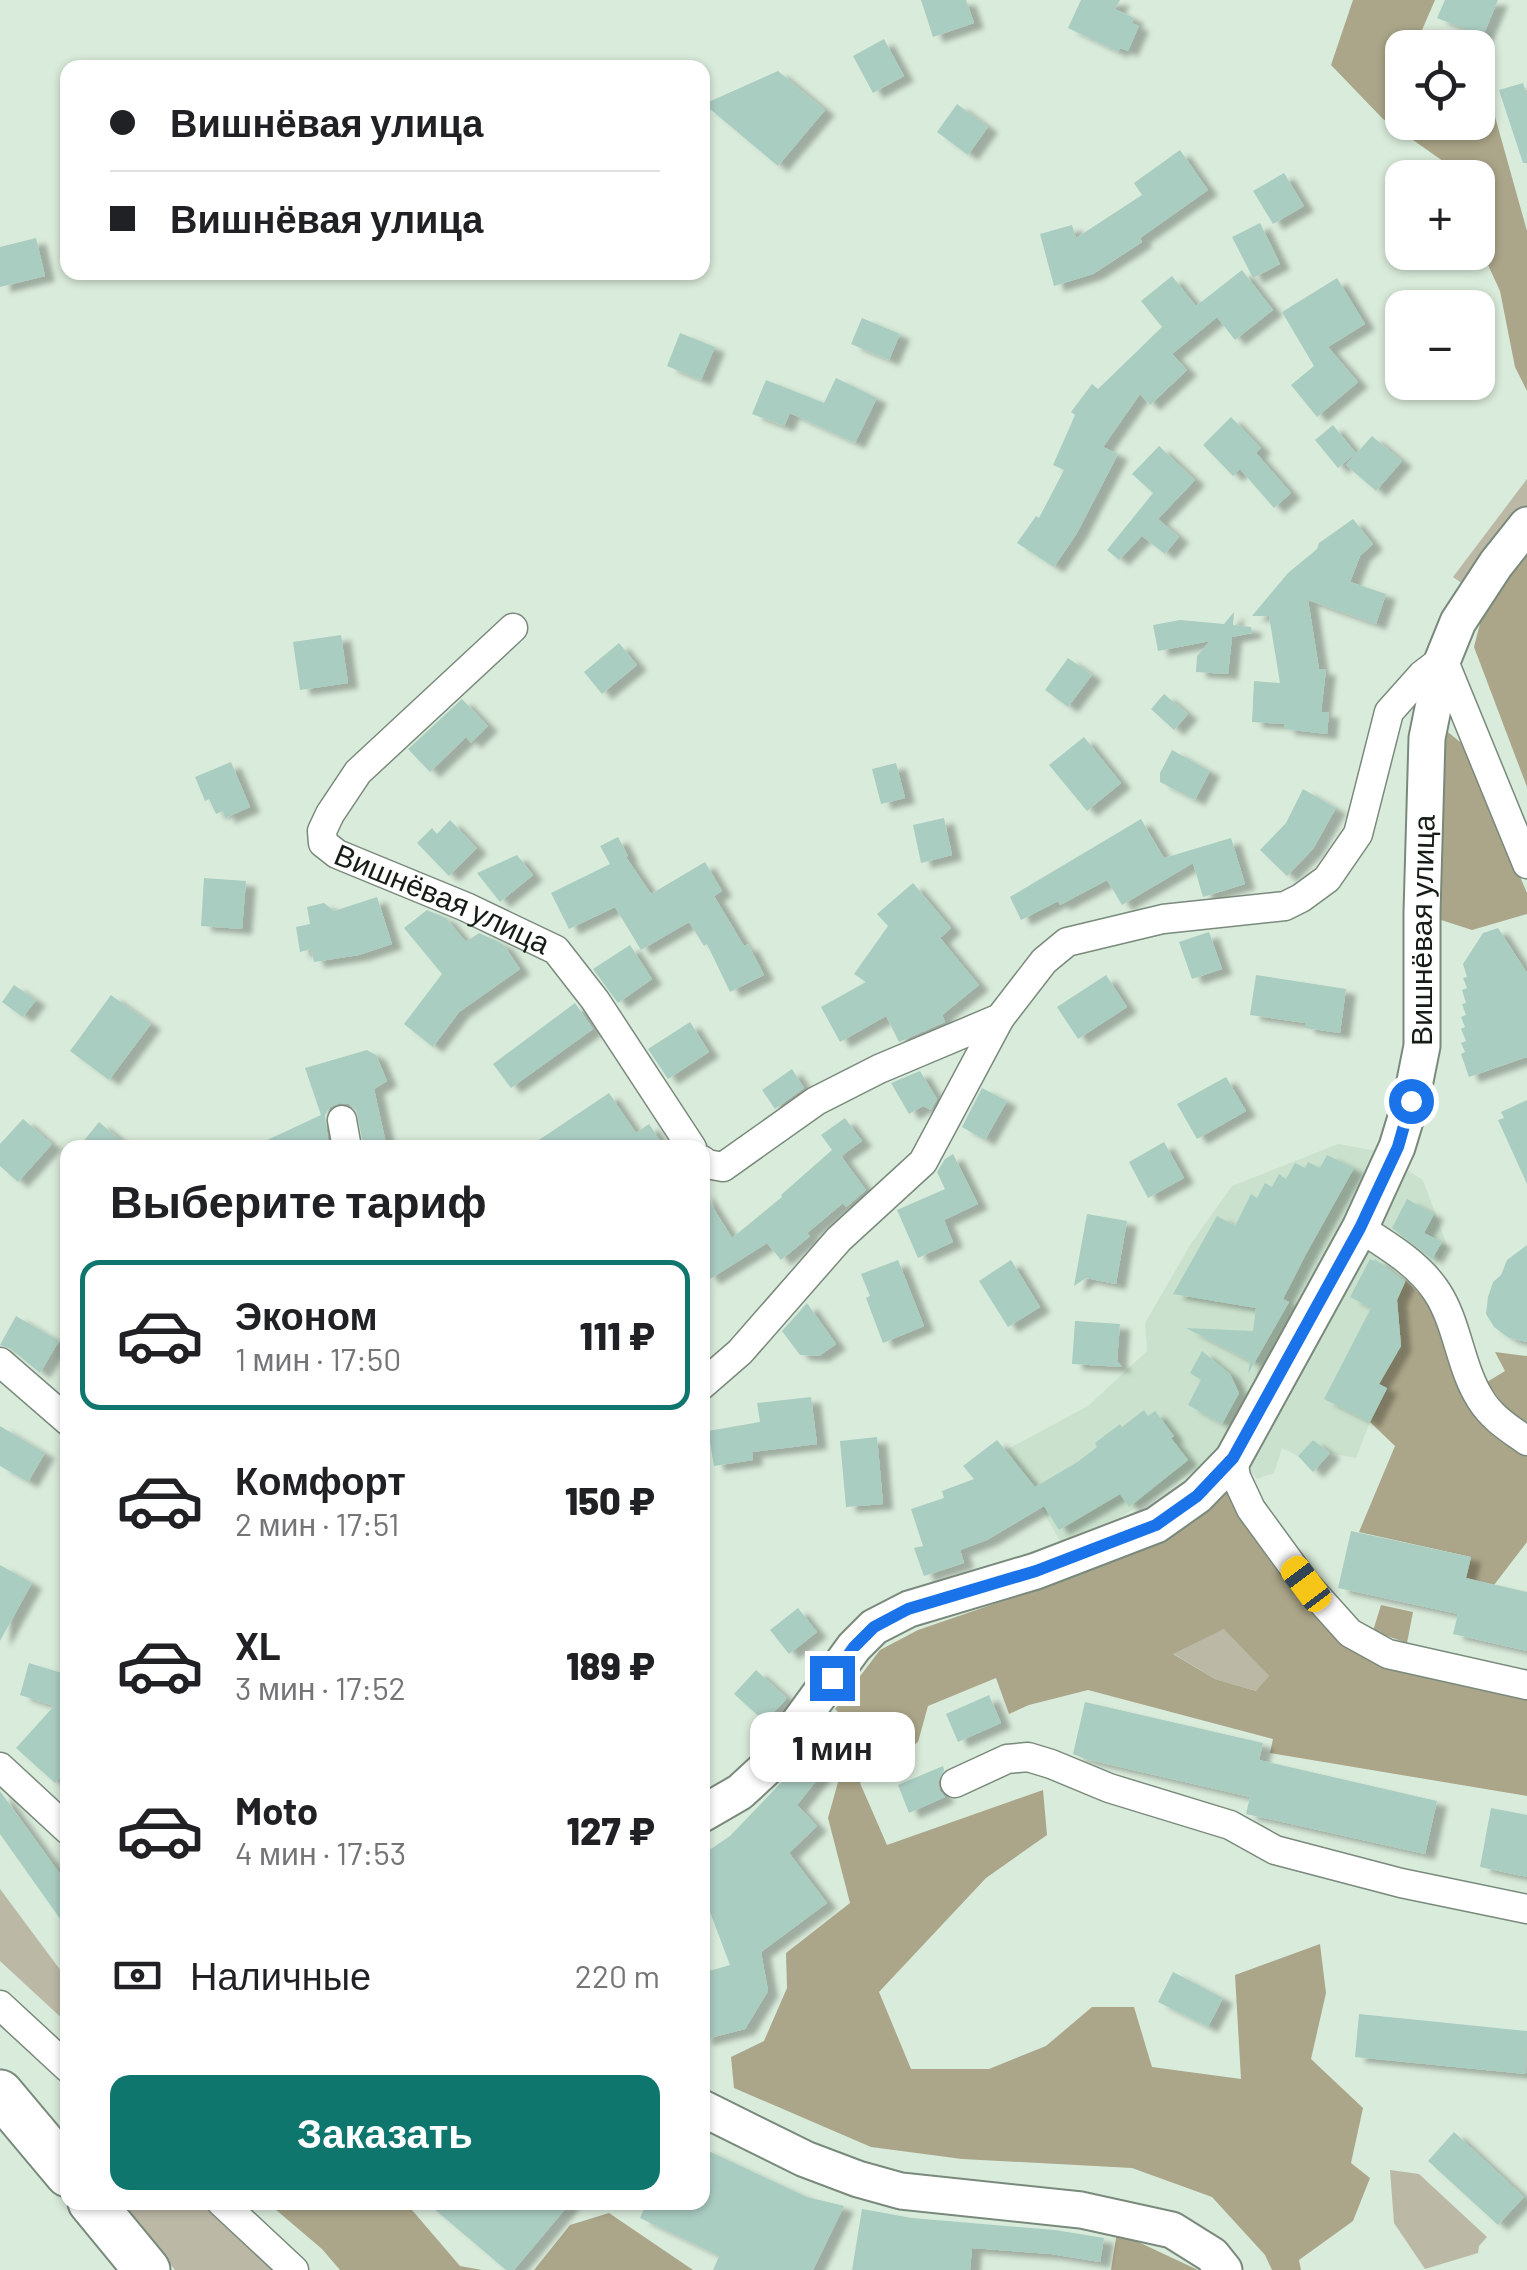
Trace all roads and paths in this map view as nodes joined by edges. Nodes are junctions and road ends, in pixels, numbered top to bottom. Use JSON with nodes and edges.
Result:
{"nodes":[{"id":1,"x":1527,"y":525,"type":"edge"},
{"id":2,"x":513,"y":628,"type":"dead end"},
{"id":3,"x":1443,"y":659,"type":"junction"},
{"id":4,"x":1527,"y":864,"type":"edge"},
{"id":5,"x":1000,"y":1018,"type":"junction"},
{"id":6,"x":687,"y":1140,"type":"edge"},
{"id":7,"x":710,"y":1165,"type":"edge"},
{"id":8,"x":1360,"y":1228,"type":"junction"},
{"id":9,"x":0,"y":1362,"type":"edge"},
{"id":10,"x":710,"y":1378,"type":"edge"},
{"id":11,"x":60,"y":1414,"type":"edge"},
{"id":12,"x":1527,"y":1441,"type":"edge"},
{"id":13,"x":1233,"y":1458,"type":"junction"},
{"id":14,"x":1527,"y":1685,"type":"edge"},
{"id":15,"x":0,"y":1767,"type":"edge"},
{"id":16,"x":955,"y":1783,"type":"dead end"},
{"id":17,"x":710,"y":1809,"type":"edge"},
{"id":18,"x":60,"y":1823,"type":"edge"},
{"id":19,"x":1527,"y":1908,"type":"edge"},
{"id":20,"x":0,"y":2005,"type":"edge"},
{"id":21,"x":60,"y":2061,"type":"edge"},
{"id":22,"x":4,"y":2098,"type":"edge"},
{"id":23,"x":710,"y":2112,"type":"edge"},
{"id":24,"x":60,"y":2164,"type":"edge"},
{"id":25,"x":98,"y":2210,"type":"edge"},
{"id":26,"x":230,"y":2210,"type":"edge"},
{"id":27,"x":147,"y":2270,"type":"edge"},
{"id":28,"x":294,"y":2270,"type":"edge"},
{"id":29,"x":1224,"y":2270,"type":"edge"}],
"edges":[{"from":1,"to":3,"type":"street","name":"Вишнёвая улица"},
{"from":2,"to":6,"type":"street","name":"Вишнёвая улица"},
{"from":3,"to":4,"type":"street"},
{"from":3,"to":5,"type":"street"},
{"from":3,"to":8,"type":"street","name":"Вишнёвая улица"},
{"from":5,"to":7,"type":"street"},
{"from":5,"to":10,"type":"street"},
{"from":8,"to":12,"type":"street"},
{"from":8,"to":13,"type":"street","name":"Вишнёвая улица"},
{"from":9,"to":11,"type":"street"},
{"from":13,"to":14,"type":"street"},
{"from":13,"to":17,"type":"street","name":"Вишнёвая улица"},
{"from":15,"to":18,"type":"street"},
{"from":16,"to":19,"type":"street"},
{"from":20,"to":21,"type":"street"},
{"from":22,"to":24,"type":"highway"},
{"from":23,"to":29,"type":"street"},
{"from":25,"to":27,"type":"highway"},
{"from":26,"to":28,"type":"street"}]}
